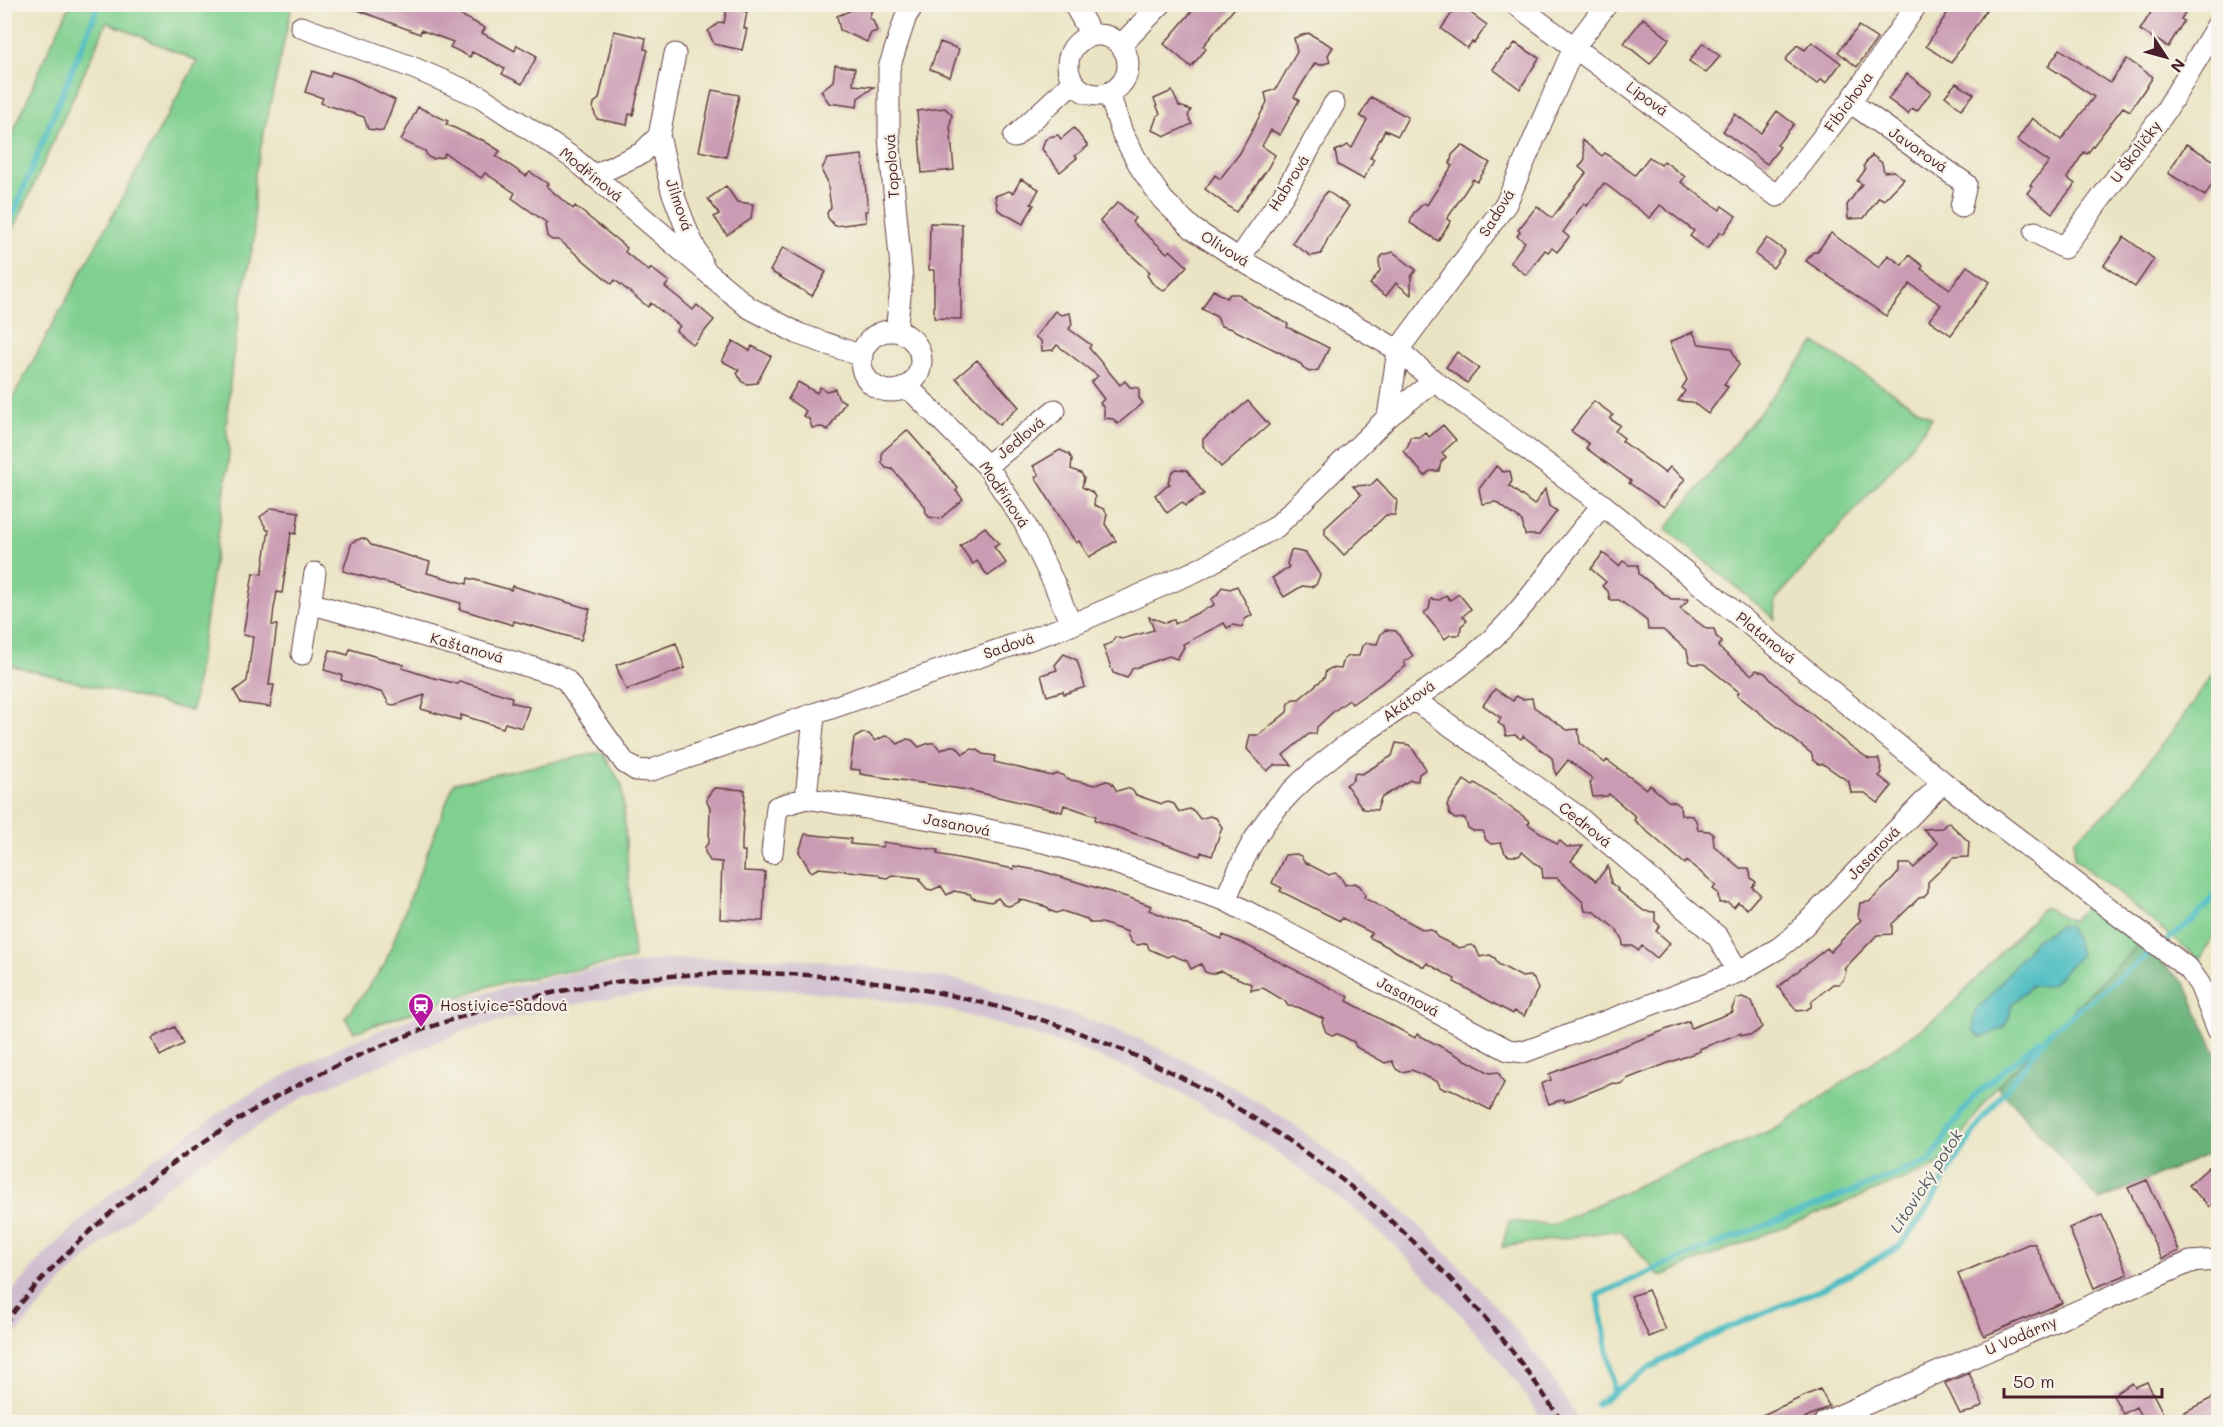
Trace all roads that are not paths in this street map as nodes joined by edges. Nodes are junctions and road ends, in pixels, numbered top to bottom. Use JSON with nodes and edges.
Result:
{"nodes":[{"id":1,"x":914,"y":4,"type":"edge"},
{"id":2,"x":1074,"y":4,"type":"edge"},
{"id":3,"x":1161,"y":4,"type":"edge"},
{"id":4,"x":1515,"y":4,"type":"edge"},
{"id":5,"x":1607,"y":4,"type":"edge"},
{"id":6,"x":1917,"y":4,"type":"edge"},
{"id":7,"x":2218,"y":24,"type":"edge"},
{"id":8,"x":301,"y":27,"type":"dead end"},
{"id":9,"x":1092,"y":36,"type":"junction"},
{"id":10,"x":1121,"y":45,"type":"junction"},
{"id":11,"x":1574,"y":46,"type":"junction"},
{"id":12,"x":675,"y":54,"type":"dead end"},
{"id":13,"x":1073,"y":82,"type":"junction"},
{"id":14,"x":1109,"y":93,"type":"junction"},
{"id":15,"x":1850,"y":102,"type":"junction"},
{"id":16,"x":1334,"y":104,"type":"dead end"},
{"id":17,"x":659,"y":136,"type":"junction"},
{"id":18,"x":1014,"y":137,"type":"dead end"},
{"id":19,"x":593,"y":176,"type":"junction"},
{"id":20,"x":1777,"y":196,"type":"joint"},
{"id":21,"x":1961,"y":207,"type":"dead end"},
{"id":22,"x":2036,"y":232,"type":"dead end"},
{"id":23,"x":1239,"y":259,"type":"junction"},
{"id":24,"x":706,"y":272,"type":"junction"},
{"id":25,"x":896,"y":331,"type":"junction"},
{"id":26,"x":1398,"y":350,"type":"junction"},
{"id":27,"x":862,"y":356,"type":"junction"},
{"id":28,"x":1434,"y":381,"type":"junction"},
{"id":29,"x":907,"y":386,"type":"junction"},
{"id":30,"x":1055,"y":410,"type":"dead end"},
{"id":31,"x":1388,"y":417,"type":"junction"},
{"id":32,"x":987,"y":466,"type":"junction"},
{"id":33,"x":1603,"y":505,"type":"junction"},
{"id":34,"x":315,"y":573,"type":"dead end"},
{"id":35,"x":310,"y":603,"type":"junction"},
{"id":36,"x":1071,"y":625,"type":"junction"},
{"id":37,"x":302,"y":654,"type":"dead end"},
{"id":38,"x":1413,"y":699,"type":"junction"},
{"id":39,"x":814,"y":716,"type":"junction"},
{"id":40,"x":600,"y":728,"type":"joint"},
{"id":41,"x":1943,"y":782,"type":"junction"},
{"id":42,"x":806,"y":798,"type":"junction"},
{"id":43,"x":772,"y":853,"type":"dead end"},
{"id":44,"x":1225,"y":900,"type":"junction"},
{"id":45,"x":1738,"y":972,"type":"junction"},
{"id":46,"x":2218,"y":1030,"type":"edge"},
{"id":47,"x":2218,"y":1260,"type":"edge"},
{"id":48,"x":1825,"y":1422,"type":"edge"}],
"edges":[{"from":1,"to":25,"type":"street","name":"Topolová"},
{"from":2,"to":9,"type":"street"},
{"from":3,"to":10,"type":"street"},
{"from":4,"to":11,"type":"street","name":"Lipová"},
{"from":5,"to":11,"type":"street","name":"Sadová"},
{"from":6,"to":15,"type":"street","name":"Fibichova"},
{"from":7,"to":22,"type":"street","name":"U Školičky"},
{"from":8,"to":19,"type":"street","name":"Modřínová"},
{"from":9,"to":10,"type":"street"},
{"from":9,"to":13,"type":"street"},
{"from":10,"to":14,"type":"street"},
{"from":11,"to":20,"type":"street","name":"Lipová"},
{"from":11,"to":26,"type":"street","name":"Sadová"},
{"from":12,"to":17,"type":"street","name":"Jilmová"},
{"from":13,"to":14,"type":"street"},
{"from":13,"to":18,"type":"street"},
{"from":14,"to":23,"type":"street","name":"Olivová"},
{"from":15,"to":20,"type":"street","name":"Fibichova"},
{"from":15,"to":21,"type":"street","name":"Javorová"},
{"from":16,"to":23,"type":"street","name":"Habrová"},
{"from":17,"to":19,"type":"street"},
{"from":17,"to":24,"type":"street","name":"Jilmová"},
{"from":19,"to":24,"type":"street","name":"Modřínová"},
{"from":23,"to":26,"type":"street","name":"Olivová"},
{"from":24,"to":27,"type":"street","name":"Modřínová"},
{"from":25,"to":27,"type":"street"},
{"from":25,"to":29,"type":"street"},
{"from":26,"to":28,"type":"street","name":"Platanová"},
{"from":26,"to":31,"type":"street","name":"Sadová"},
{"from":27,"to":29,"type":"street"},
{"from":28,"to":31,"type":"street","name":"Sadová"},
{"from":28,"to":33,"type":"street","name":"Platanová"},
{"from":29,"to":32,"type":"street","name":"Modřínová"},
{"from":30,"to":32,"type":"street","name":"Jedlová"},
{"from":31,"to":36,"type":"street","name":"Sadová"},
{"from":32,"to":36,"type":"street","name":"Modřínová"},
{"from":33,"to":38,"type":"street","name":"Akátová"},
{"from":33,"to":41,"type":"street","name":"Platanová"},
{"from":34,"to":35,"type":"street"},
{"from":35,"to":37,"type":"street"},
{"from":35,"to":40,"type":"street","name":"Kaštanová"},
{"from":36,"to":39,"type":"street","name":"Sadová"},
{"from":38,"to":44,"type":"street","name":"Akátová"},
{"from":38,"to":45,"type":"street","name":"Cedrová"},
{"from":39,"to":40,"type":"street","name":"Sadová"},
{"from":39,"to":42,"type":"street"},
{"from":41,"to":45,"type":"street","name":"Jasanová"},
{"from":41,"to":46,"type":"street","name":"Platanová"},
{"from":42,"to":43,"type":"street","name":"Jasanová"},
{"from":42,"to":44,"type":"street","name":"Jasanová"},
{"from":44,"to":45,"type":"street","name":"Jasanová"},
{"from":47,"to":48,"type":"street","name":"U Vodárny"}]}
